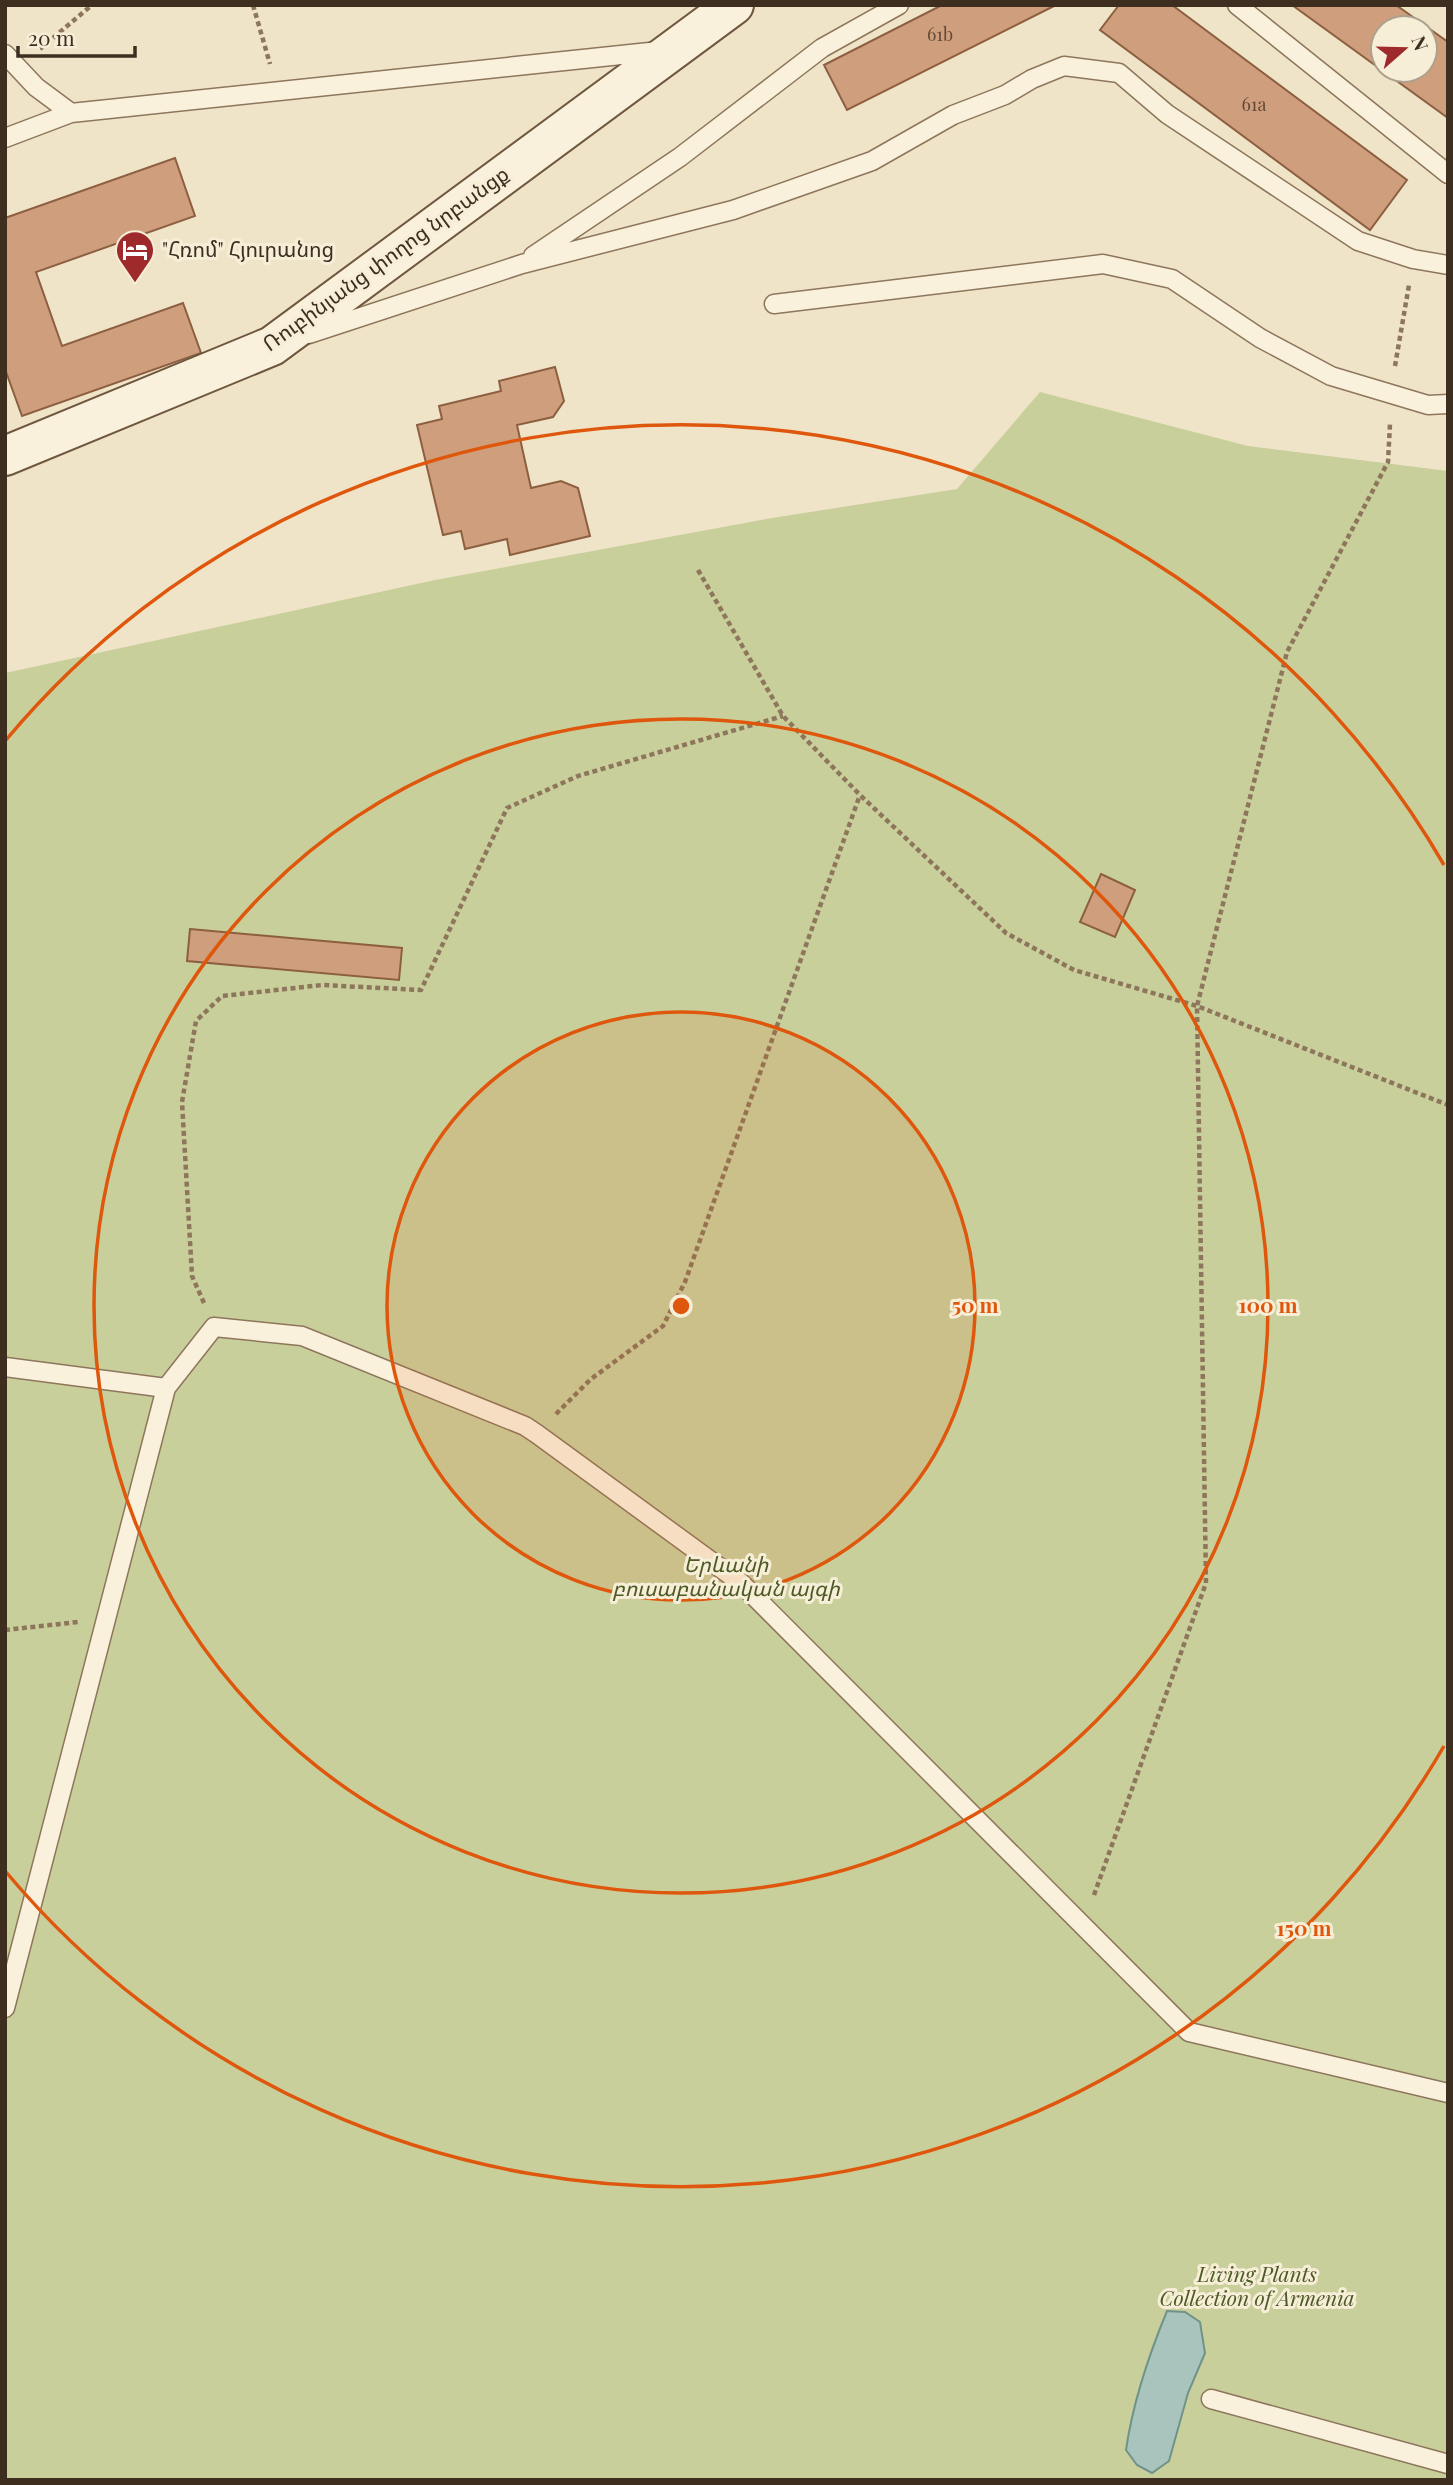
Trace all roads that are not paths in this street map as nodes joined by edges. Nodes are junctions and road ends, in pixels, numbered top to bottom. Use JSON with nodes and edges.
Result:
{"nodes":[{"id":1,"x":734,"y":5,"type":"edge"},
{"id":2,"x":899,"y":5,"type":"edge"},
{"id":3,"x":1237,"y":5,"type":"edge"},
{"id":4,"x":672,"y":49,"type":"junction"},
{"id":5,"x":11,"y":61,"type":"edge"},
{"id":6,"x":71,"y":114,"type":"junction"},
{"id":7,"x":5,"y":138,"type":"edge"},
{"id":8,"x":1448,"y":174,"type":"edge"},
{"id":9,"x":522,"y":264,"type":"junction"},
{"id":10,"x":1448,"y":264,"type":"edge"},
{"id":11,"x":774,"y":304,"type":"dead end"},
{"id":12,"x":272,"y":346,"type":"junction"},
{"id":13,"x":1448,"y":404,"type":"edge"},
{"id":14,"x":5,"y":456,"type":"edge"},
{"id":15,"x":5,"y":1367,"type":"edge"},
{"id":16,"x":166,"y":1388,"type":"junction"},
{"id":17,"x":5,"y":2008,"type":"edge"},
{"id":18,"x":1448,"y":2093,"type":"edge"},
{"id":19,"x":1211,"y":2399,"type":"dead end"},
{"id":20,"x":1448,"y":2464,"type":"edge"}],
"edges":[{"from":1,"to":4,"type":"street","name":"Ռուբինյանց փողոց նրբանցք"},
{"from":2,"to":9,"type":"lane"},
{"from":3,"to":8,"type":"lane"},
{"from":4,"to":6,"type":"lane"},
{"from":4,"to":12,"type":"street","name":"Ռուբինյանց փողոց նրբանցք"},
{"from":5,"to":6,"type":"lane"},
{"from":6,"to":7,"type":"lane"},
{"from":9,"to":10,"type":"lane"},
{"from":9,"to":12,"type":"lane"},
{"from":11,"to":13,"type":"lane"},
{"from":12,"to":14,"type":"street","name":"Ռուբինյանց փողոց նրբանցք"},
{"from":15,"to":16,"type":"lane"},
{"from":16,"to":17,"type":"lane"},
{"from":16,"to":18,"type":"lane"},
{"from":19,"to":20,"type":"lane"}]}
